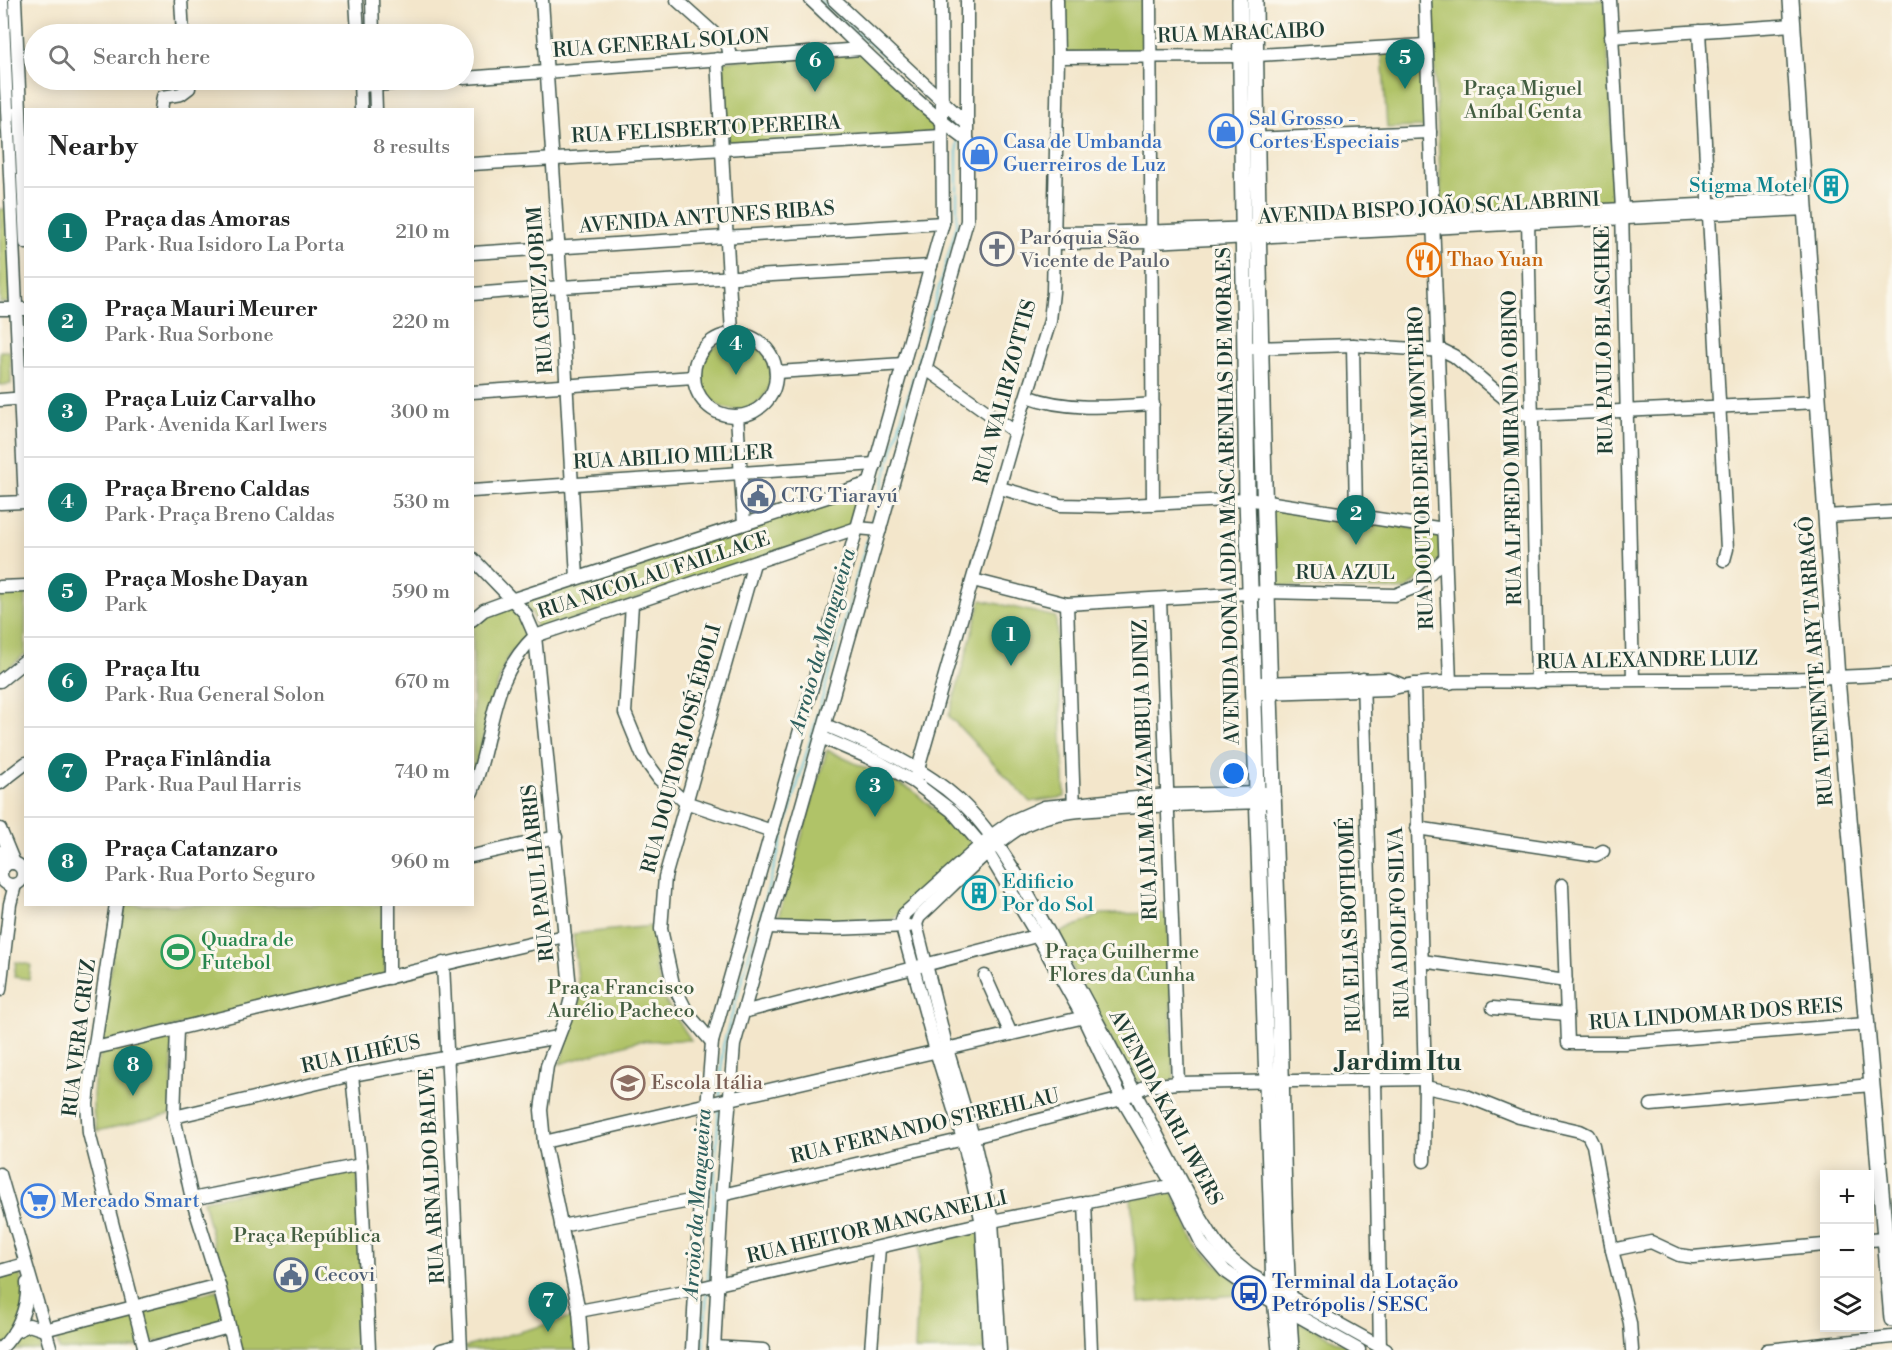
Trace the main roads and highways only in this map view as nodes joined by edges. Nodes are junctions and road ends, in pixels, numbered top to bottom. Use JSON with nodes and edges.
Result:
{"nodes":[{"id":1,"x":1240,"y":0,"type":"edge"},
{"id":2,"x":1255,"y":0,"type":"edge"},
{"id":3,"x":1791,"y":0,"type":"edge"},
{"id":4,"x":1248,"y":55,"type":"junction"},
{"id":5,"x":1253,"y":348,"type":"junction"},
{"id":6,"x":1259,"y":592,"type":"junction"},
{"id":7,"x":1877,"y":1240,"type":"edge"},
{"id":8,"x":1282,"y":1309,"type":"junction"},
{"id":9,"x":1892,"y":1319,"type":"edge"},
{"id":10,"x":1280,"y":1350,"type":"edge"},
{"id":11,"x":1291,"y":1350,"type":"edge"}],
"edges":[{"from":1,"to":4,"type":"main road","name":"AVENIDA DONA ADDA MASCARENHAS DE MORAES"},
{"from":2,"to":4,"type":"main road","name":"AVENIDA DONA ADDA MASCARENHAS DE MORAES"},
{"from":3,"to":7,"type":"main road","name":"RUA TENENTE ARY TARRAGÔ"},
{"from":4,"to":5,"type":"main road","name":"AVENIDA DONA ADDA MASCARENHAS DE MORAES"},
{"from":5,"to":6,"type":"main road","name":"AVENIDA DONA ADDA MASCARENHAS DE MORAES"},
{"from":5,"to":6,"type":"main road","name":"AVENIDA DONA ADDA MASCARENHAS DE MORAES"},
{"from":6,"to":8,"type":"main road","name":"AVENIDA DONA ADDA MASCARENHAS DE MORAES"},
{"from":7,"to":9,"type":"main road","name":"RUA TENENTE ARY TARRAGÔ"},
{"from":8,"to":10,"type":"main road","name":"AVENIDA DONA ADDA MASCARENHAS DE MORAES"},
{"from":8,"to":11,"type":"main road","name":"AVENIDA DONA ADDA MASCARENHAS DE MORAES"}]}
